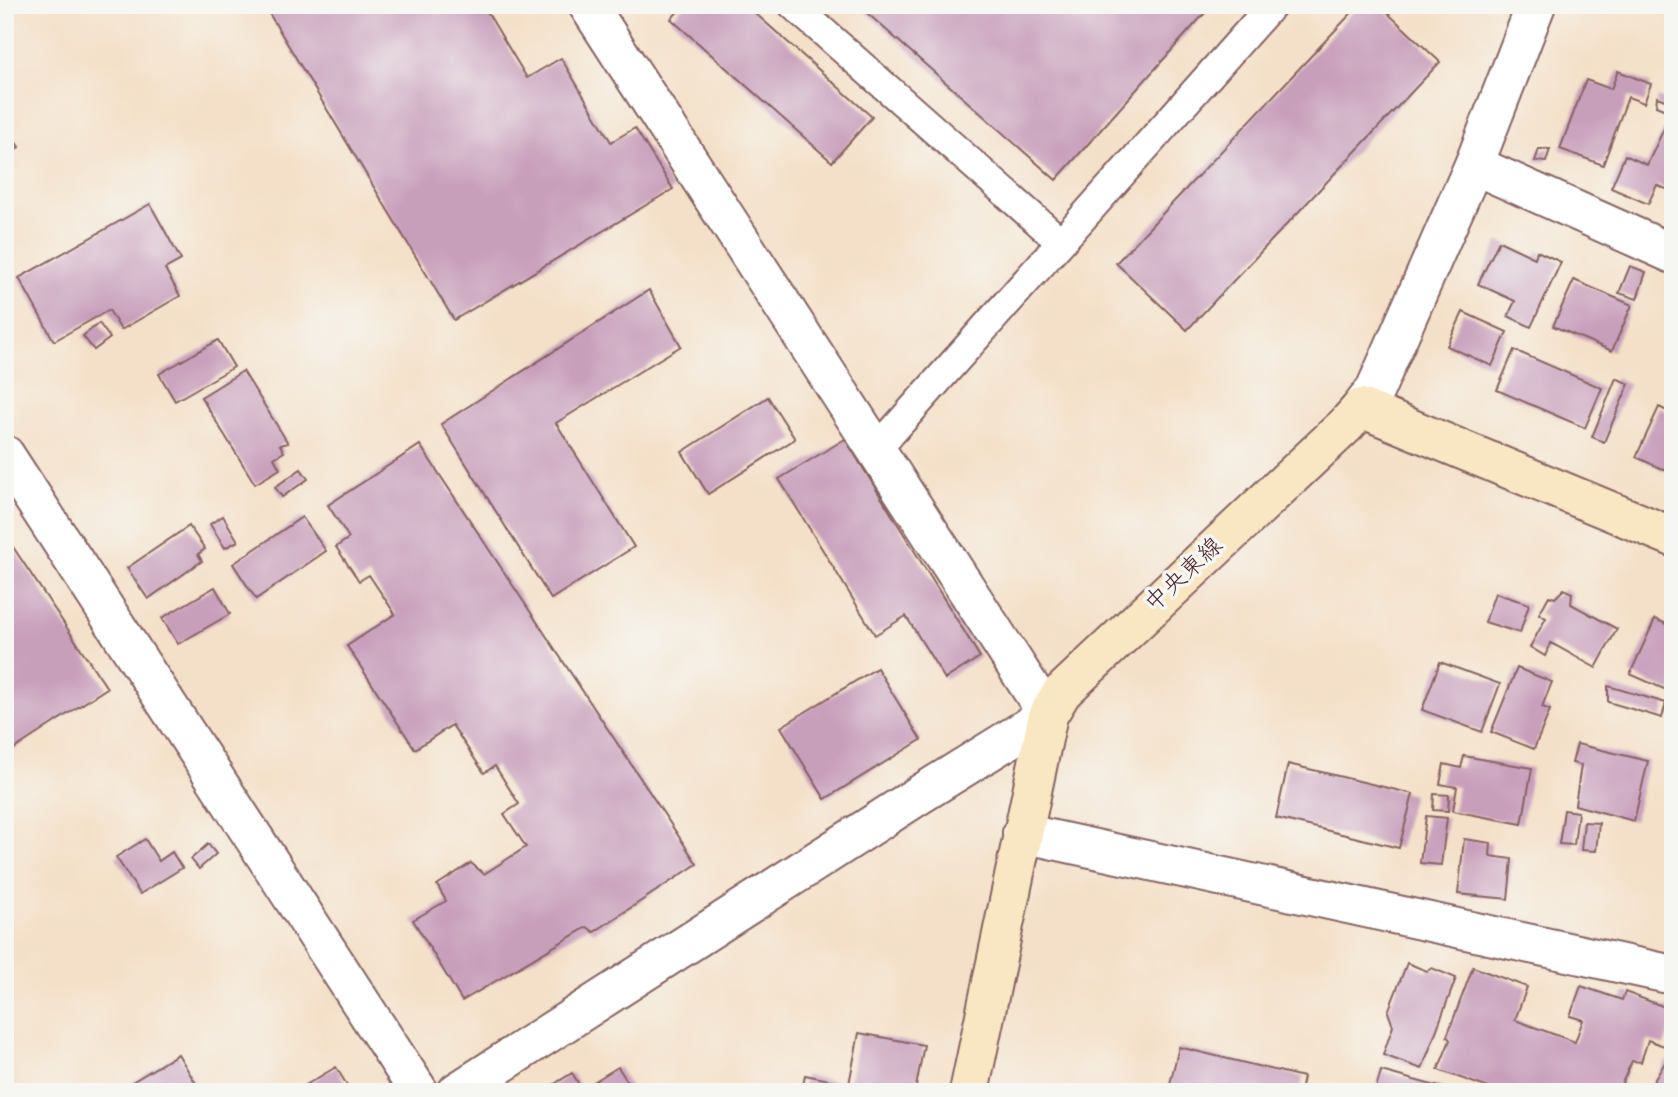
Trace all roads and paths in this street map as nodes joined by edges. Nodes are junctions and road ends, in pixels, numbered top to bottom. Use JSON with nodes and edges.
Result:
{"nodes":[{"id":1,"x":588,"y":5,"type":"edge"},
{"id":2,"x":793,"y":5,"type":"edge"},
{"id":3,"x":1272,"y":5,"type":"edge"},
{"id":4,"x":1536,"y":5,"type":"edge"},
{"id":5,"x":1474,"y":165,"type":"junction"},
{"id":6,"x":1061,"y":242,"type":"junction"},
{"id":7,"x":1673,"y":254,"type":"edge"},
{"id":8,"x":1361,"y":408,"type":"junction"},
{"id":9,"x":876,"y":450,"type":"junction"},
{"id":10,"x":5,"y":455,"type":"edge"},
{"id":11,"x":1673,"y":537,"type":"edge"},
{"id":12,"x":1048,"y":715,"type":"junction"},
{"id":13,"x":1022,"y":833,"type":"junction"},
{"id":14,"x":1673,"y":975,"type":"edge"},
{"id":15,"x":419,"y":1092,"type":"edge"},
{"id":16,"x":457,"y":1092,"type":"edge"},
{"id":17,"x":969,"y":1092,"type":"edge"}],
"edges":[{"from":1,"to":9,"type":"street"},
{"from":2,"to":6,"type":"lane"},
{"from":3,"to":6,"type":"lane"},
{"from":4,"to":5,"type":"street"},
{"from":5,"to":7,"type":"street"},
{"from":5,"to":8,"type":"street"},
{"from":6,"to":9,"type":"lane"},
{"from":8,"to":11,"type":"main road"},
{"from":8,"to":12,"type":"main road","name":"中央東線"},
{"from":9,"to":12,"type":"street"},
{"from":10,"to":15,"type":"street"},
{"from":12,"to":13,"type":"main road","name":"中央東線"},
{"from":12,"to":16,"type":"street"},
{"from":13,"to":14,"type":"street"},
{"from":13,"to":17,"type":"main road","name":"中央東線"}]}
